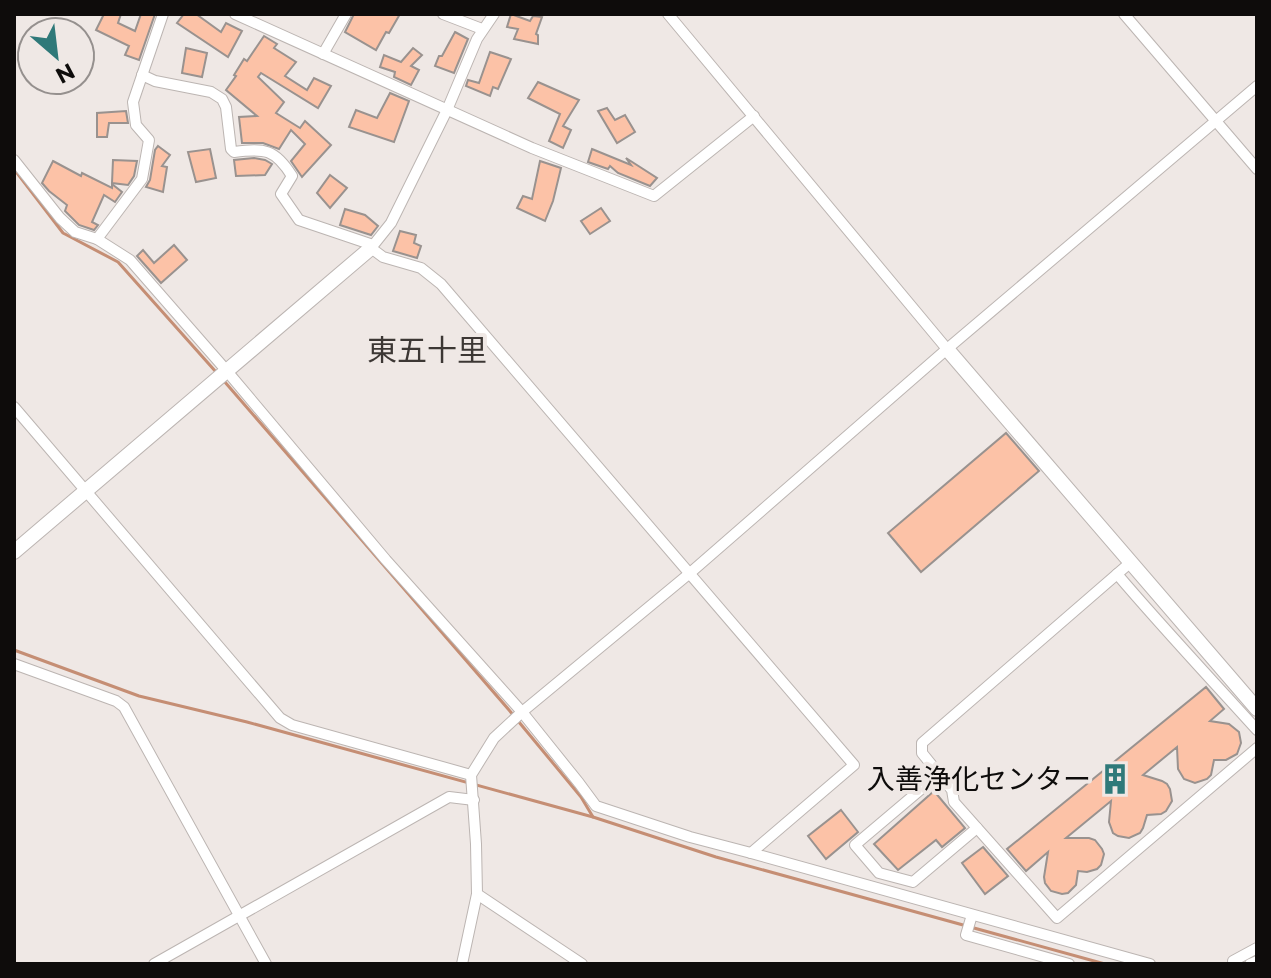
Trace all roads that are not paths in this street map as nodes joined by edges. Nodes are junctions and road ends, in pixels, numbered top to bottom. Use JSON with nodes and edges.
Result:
{"nodes":[{"id":1,"x":163,"y":14,"type":"edge"},
{"id":2,"x":235,"y":14,"type":"edge"},
{"id":3,"x":346,"y":14,"type":"edge"},
{"id":4,"x":443,"y":14,"type":"edge"},
{"id":5,"x":494,"y":14,"type":"edge"},
{"id":6,"x":668,"y":14,"type":"edge"},
{"id":7,"x":1124,"y":14,"type":"edge"},
{"id":8,"x":482,"y":29,"type":"junction"},
{"id":9,"x":323,"y":54,"type":"junction"},
{"id":10,"x":142,"y":75,"type":"junction"},
{"id":11,"x":1257,"y":86,"type":"edge"},
{"id":12,"x":447,"y":110,"type":"junction"},
{"id":13,"x":754,"y":116,"type":"junction"},
{"id":14,"x":1216,"y":121,"type":"junction"},
{"id":15,"x":14,"y":160,"type":"edge"},
{"id":16,"x":1257,"y":169,"type":"edge"},
{"id":17,"x":97,"y":239,"type":"junction"},
{"id":18,"x":372,"y":246,"type":"junction"},
{"id":19,"x":947,"y":349,"type":"junction"},
{"id":20,"x":226,"y":370,"type":"junction"},
{"id":21,"x":14,"y":407,"type":"edge"},
{"id":22,"x":85,"y":491,"type":"junction"},
{"id":23,"x":14,"y":552,"type":"edge"},
{"id":24,"x":1131,"y":562,"type":"junction"},
{"id":25,"x":690,"y":573,"type":"junction"},
{"id":26,"x":1117,"y":574,"type":"junction"},
{"id":27,"x":14,"y":664,"type":"edge"},
{"id":28,"x":1257,"y":709,"type":"edge"},
{"id":29,"x":522,"y":712,"type":"junction"},
{"id":30,"x":1257,"y":730,"type":"edge"},
{"id":31,"x":1257,"y":748,"type":"edge"},
{"id":32,"x":939,"y":774,"type":"junction"},
{"id":33,"x":471,"y":775,"type":"junction"},
{"id":34,"x":474,"y":800,"type":"junction"},
{"id":35,"x":977,"y":828,"type":"junction"},
{"id":36,"x":751,"y":853,"type":"junction"},
{"id":37,"x":477,"y":894,"type":"junction"},
{"id":38,"x":972,"y":915,"type":"junction"},
{"id":39,"x":239,"y":916,"type":"junction"},
{"id":40,"x":1257,"y":948,"type":"edge"},
{"id":41,"x":1257,"y":961,"type":"edge"},
{"id":42,"x":154,"y":964,"type":"edge"},
{"id":43,"x":266,"y":964,"type":"edge"},
{"id":44,"x":462,"y":964,"type":"edge"},
{"id":45,"x":582,"y":964,"type":"edge"},
{"id":46,"x":1069,"y":964,"type":"edge"},
{"id":47,"x":1150,"y":964,"type":"edge"},
{"id":48,"x":1235,"y":964,"type":"edge"},
{"id":49,"x":1250,"y":964,"type":"edge"}],
"edges":[{"from":1,"to":10,"type":"street"},
{"from":2,"to":9,"type":"street"},
{"from":3,"to":9,"type":"street"},
{"from":4,"to":8,"type":"street"},
{"from":5,"to":8,"type":"street"},
{"from":6,"to":13,"type":"street"},
{"from":7,"to":14,"type":"street"},
{"from":8,"to":12,"type":"street"},
{"from":9,"to":12,"type":"street"},
{"from":10,"to":17,"type":"street"},
{"from":10,"to":18,"type":"street"},
{"from":11,"to":14,"type":"street"},
{"from":12,"to":13,"type":"street"},
{"from":12,"to":18,"type":"street"},
{"from":13,"to":19,"type":"street"},
{"from":14,"to":16,"type":"street"},
{"from":14,"to":19,"type":"street"},
{"from":15,"to":17,"type":"street"},
{"from":17,"to":20,"type":"street"},
{"from":18,"to":20,"type":"street"},
{"from":18,"to":25,"type":"street"},
{"from":19,"to":24,"type":"street"},
{"from":19,"to":25,"type":"street"},
{"from":20,"to":22,"type":"street"},
{"from":20,"to":29,"type":"street"},
{"from":21,"to":22,"type":"street"},
{"from":22,"to":23,"type":"street"},
{"from":22,"to":33,"type":"street"},
{"from":24,"to":26,"type":"street"},
{"from":24,"to":28,"type":"street"},
{"from":25,"to":29,"type":"street"},
{"from":25,"to":36,"type":"street"},
{"from":26,"to":30,"type":"street"},
{"from":26,"to":32,"type":"street"},
{"from":27,"to":39,"type":"street"},
{"from":29,"to":33,"type":"street"},
{"from":29,"to":36,"type":"street"},
{"from":31,"to":35,"type":"street"},
{"from":32,"to":35,"type":"street"},
{"from":32,"to":35,"type":"street"},
{"from":33,"to":34,"type":"street"},
{"from":34,"to":37,"type":"street"},
{"from":34,"to":39,"type":"street"},
{"from":36,"to":38,"type":"street"},
{"from":37,"to":44,"type":"street"},
{"from":37,"to":45,"type":"street"},
{"from":38,"to":46,"type":"street"},
{"from":38,"to":47,"type":"street"},
{"from":39,"to":42,"type":"street"},
{"from":39,"to":43,"type":"street"},
{"from":40,"to":48,"type":"street"},
{"from":41,"to":49,"type":"street"}]}
